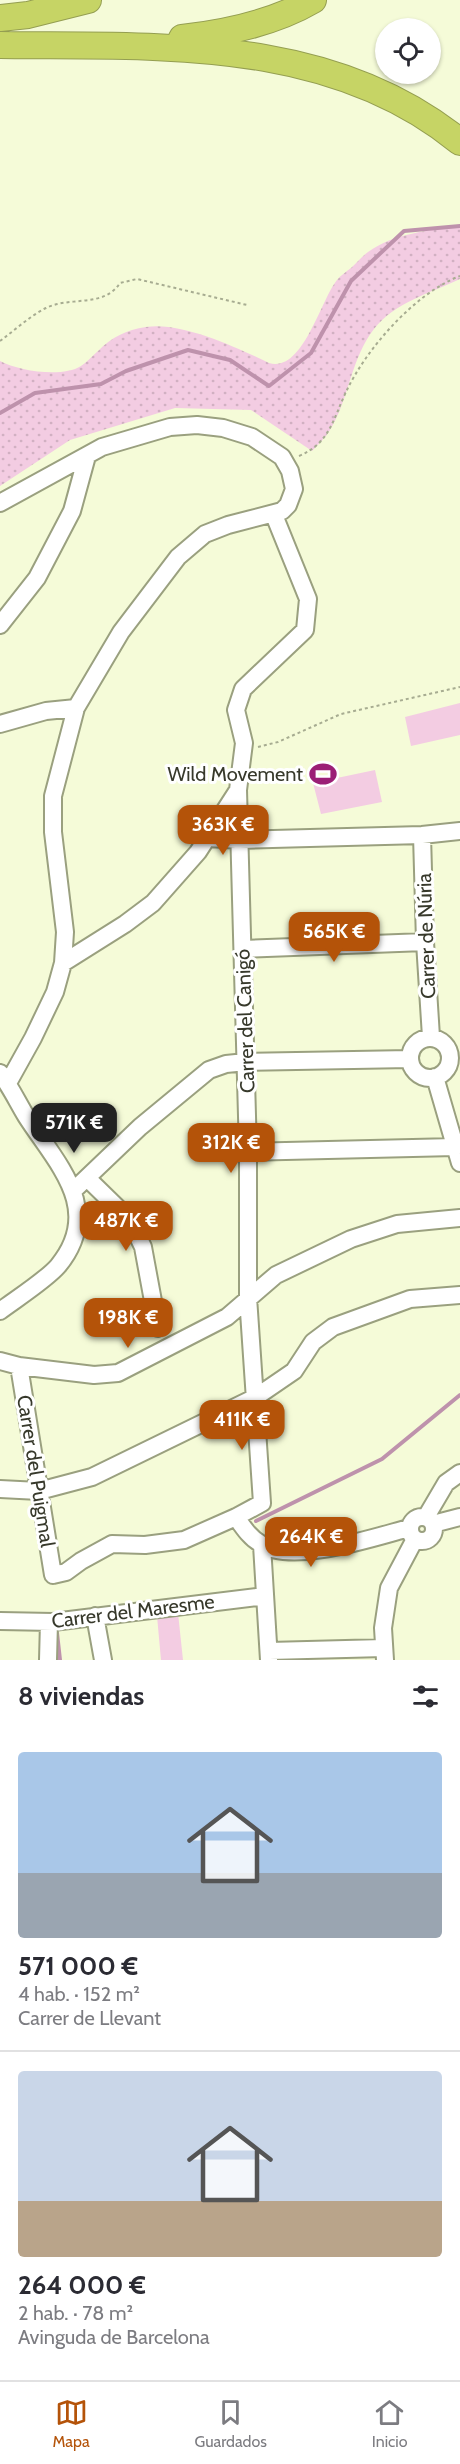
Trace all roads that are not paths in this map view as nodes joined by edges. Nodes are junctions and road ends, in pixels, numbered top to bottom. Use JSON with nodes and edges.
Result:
{"nodes":[{"id":1,"x":88,"y":0,"type":"edge"},
{"id":2,"x":313,"y":0,"type":"edge"},
{"id":3,"x":0,"y":18,"type":"edge"},
{"id":4,"x":0,"y":45,"type":"edge"},
{"id":5,"x":113,"y":46,"type":"junction"},
{"id":6,"x":460,"y":142,"type":"edge"},
{"id":7,"x":87,"y":456,"type":"junction"},
{"id":8,"x":0,"y":503,"type":"edge"},
{"id":9,"x":274,"y":515,"type":"junction"},
{"id":10,"x":0,"y":625,"type":"edge"},
{"id":11,"x":76,"y":708,"type":"junction"},
{"id":12,"x":0,"y":724,"type":"edge"},
{"id":13,"x":238,"y":789,"type":"junction"},
{"id":14,"x":460,"y":831,"type":"edge"},
{"id":15,"x":422,"y":835,"type":"junction"},
{"id":16,"x":208,"y":838,"type":"junction"},
{"id":17,"x":240,"y":840,"type":"junction"},
{"id":18,"x":425,"y":942,"type":"junction"},
{"id":19,"x":243,"y":949,"type":"junction"},
{"id":20,"x":63,"y":963,"type":"junction"},
{"id":21,"x":431,"y":1037,"type":"junction"},
{"id":22,"x":410,"y":1059,"type":"junction"},
{"id":23,"x":246,"y":1062,"type":"junction"},
{"id":24,"x":435,"y":1077,"type":"junction"},
{"id":25,"x":4,"y":1078,"type":"edge"},
{"id":26,"x":455,"y":1146,"type":"junction"},
{"id":27,"x":248,"y":1152,"type":"junction"},
{"id":28,"x":460,"y":1163,"type":"edge"},
{"id":29,"x":87,"y":1178,"type":"junction"},
{"id":30,"x":74,"y":1190,"type":"junction"},
{"id":31,"x":460,"y":1218,"type":"edge"},
{"id":32,"x":460,"y":1295,"type":"edge"},
{"id":33,"x":248,"y":1298,"type":"junction"},
{"id":34,"x":0,"y":1311,"type":"edge"},
{"id":35,"x":158,"y":1328,"type":"dead end"},
{"id":36,"x":0,"y":1361,"type":"edge"},
{"id":37,"x":19,"y":1366,"type":"junction"},
{"id":38,"x":256,"y":1397,"type":"junction"},
{"id":39,"x":460,"y":1473,"type":"edge"},
{"id":40,"x":0,"y":1489,"type":"edge"},
{"id":41,"x":39,"y":1491,"type":"junction"},
{"id":42,"x":236,"y":1517,"type":"junction"},
{"id":43,"x":460,"y":1517,"type":"edge"},
{"id":44,"x":430,"y":1521,"type":"junction"},
{"id":45,"x":412,"y":1534,"type":"junction"},
{"id":46,"x":262,"y":1545,"type":"junction"},
{"id":47,"x":265,"y":1596,"type":"junction"},
{"id":48,"x":95,"y":1616,"type":"junction"},
{"id":49,"x":0,"y":1621,"type":"edge"},
{"id":50,"x":49,"y":1622,"type":"junction"},
{"id":51,"x":385,"y":1654,"type":"edge"},
{"id":52,"x":269,"y":1655,"type":"edge"},
{"id":53,"x":48,"y":1660,"type":"edge"},
{"id":54,"x":102,"y":1660,"type":"edge"}],
"edges":[{"from":1,"to":3,"type":"highway"},
{"from":2,"to":5,"type":"highway"},
{"from":4,"to":5,"type":"highway"},
{"from":5,"to":6,"type":"highway"},
{"from":7,"to":8,"type":"street"},
{"from":7,"to":9,"type":"street"},
{"from":7,"to":10,"type":"street"},
{"from":9,"to":11,"type":"street"},
{"from":9,"to":13,"type":"street"},
{"from":11,"to":12,"type":"street"},
{"from":11,"to":20,"type":"street"},
{"from":13,"to":16,"type":"street"},
{"from":13,"to":17,"type":"street","name":"Carrer del Canigó"},
{"from":14,"to":15,"type":"street"},
{"from":15,"to":17,"type":"street"},
{"from":15,"to":18,"type":"street","name":"Carrer de Núria"},
{"from":16,"to":17,"type":"street"},
{"from":16,"to":20,"type":"street"},
{"from":17,"to":19,"type":"street","name":"Carrer del Canigó"},
{"from":18,"to":19,"type":"street"},
{"from":18,"to":21,"type":"street","name":"Carrer de Núria"},
{"from":19,"to":23,"type":"street","name":"Carrer del Canigó"},
{"from":20,"to":25,"type":"street"},
{"from":21,"to":22,"type":"street"},
{"from":21,"to":24,"type":"street"},
{"from":22,"to":23,"type":"street"},
{"from":22,"to":24,"type":"street"},
{"from":23,"to":27,"type":"street","name":"Carrer del Canigó"},
{"from":23,"to":29,"type":"street"},
{"from":24,"to":26,"type":"street"},
{"from":25,"to":30,"type":"street"},
{"from":26,"to":27,"type":"street"},
{"from":26,"to":28,"type":"street"},
{"from":27,"to":33,"type":"street","name":"Carrer del Canigó"},
{"from":29,"to":30,"type":"street"},
{"from":29,"to":35,"type":"street"},
{"from":30,"to":34,"type":"street"},
{"from":31,"to":33,"type":"street"},
{"from":32,"to":38,"type":"street"},
{"from":33,"to":37,"type":"street"},
{"from":33,"to":38,"type":"street","name":"Carrer del Canigó"},
{"from":36,"to":37,"type":"street"},
{"from":37,"to":41,"type":"street","name":"Carrer del Puigmal"},
{"from":38,"to":41,"type":"street"},
{"from":38,"to":42,"type":"street"},
{"from":39,"to":44,"type":"street"},
{"from":40,"to":41,"type":"street"},
{"from":41,"to":42,"type":"street","name":"Carrer del Puigmal"},
{"from":42,"to":46,"type":"street"},
{"from":43,"to":44,"type":"street"},
{"from":44,"to":45,"type":"street"},
{"from":45,"to":46,"type":"street"},
{"from":45,"to":51,"type":"street"},
{"from":46,"to":47,"type":"street"},
{"from":47,"to":48,"type":"street","name":"Carrer del Maresme"},
{"from":47,"to":52,"type":"street"},
{"from":48,"to":50,"type":"street","name":"Carrer del Maresme"},
{"from":48,"to":54,"type":"street"},
{"from":49,"to":50,"type":"street","name":"Carrer del Maresme"},
{"from":50,"to":53,"type":"street"},
{"from":51,"to":52,"type":"street"}]}
